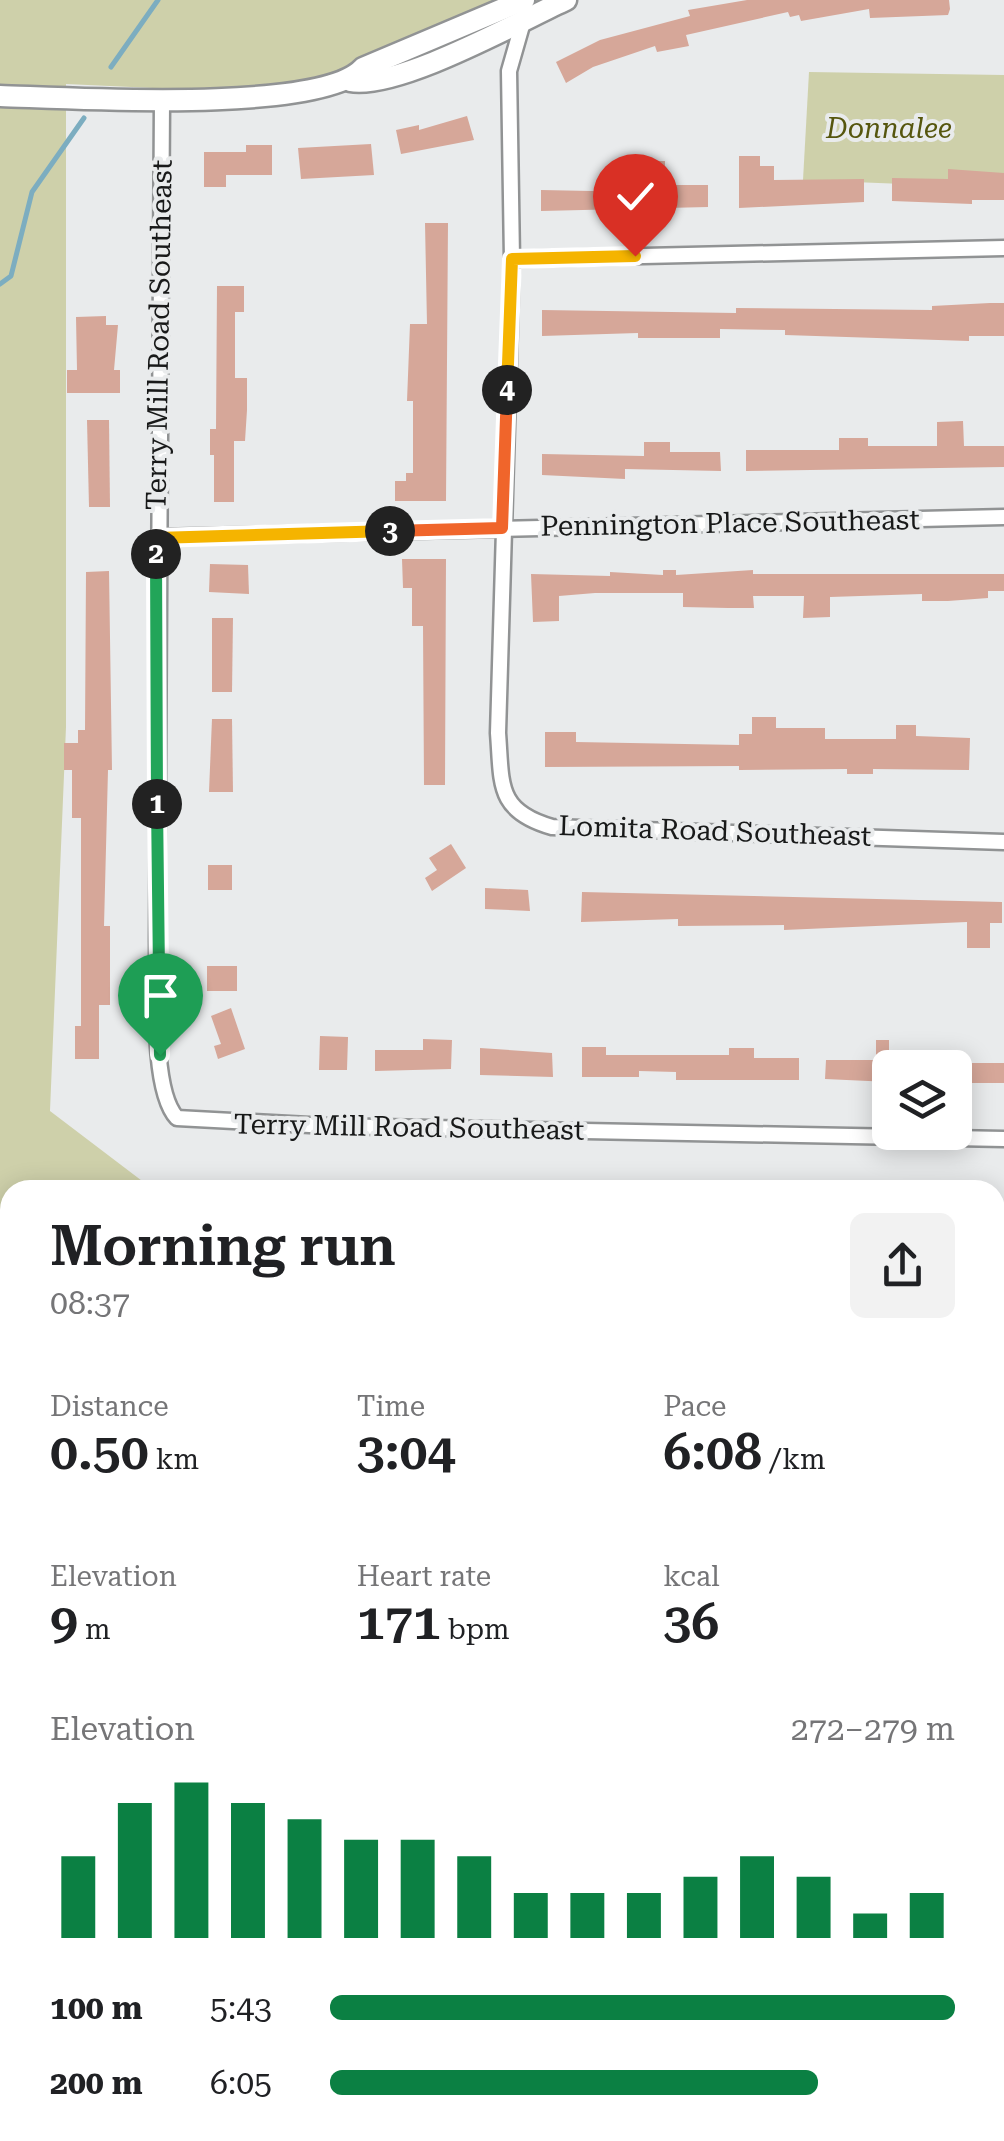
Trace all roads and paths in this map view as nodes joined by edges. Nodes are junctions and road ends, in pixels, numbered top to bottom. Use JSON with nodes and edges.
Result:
{"nodes":[{"id":1,"x":566,"y":0,"type":"edge"},
{"id":2,"x":525,"y":9,"type":"edge"},
{"id":3,"x":482,"y":39,"type":"junction"},
{"id":4,"x":510,"y":71,"type":"junction"},
{"id":5,"x":350,"y":81,"type":"junction"},
{"id":6,"x":0,"y":96,"type":"edge"},
{"id":7,"x":162,"y":101,"type":"junction"},
{"id":8,"x":1004,"y":248,"type":"edge"},
{"id":9,"x":512,"y":259,"type":"junction"},
{"id":10,"x":1004,"y":516,"type":"edge"},
{"id":11,"x":502,"y":528,"type":"junction"},
{"id":12,"x":156,"y":538,"type":"junction"},
{"id":13,"x":1004,"y":842,"type":"edge"},
{"id":14,"x":1004,"y":1139,"type":"edge"}],
"edges":[{"from":1,"to":2,"type":"main road"},
{"from":2,"to":3,"type":"main road"},
{"from":2,"to":4,"type":"street","name":"Lomita Road Southeast"},
{"from":2,"to":5,"type":"main road"},
{"from":3,"to":4,"type":"street"},
{"from":3,"to":5,"type":"main road"},
{"from":4,"to":9,"type":"street","name":"Lomita Road Southeast"},
{"from":5,"to":7,"type":"main road"},
{"from":6,"to":7,"type":"main road"},
{"from":7,"to":12,"type":"street","name":"Terry Mill Road Southeast"},
{"from":8,"to":9,"type":"street"},
{"from":9,"to":11,"type":"street","name":"Lomita Road Southeast"},
{"from":10,"to":11,"type":"street","name":"Pennington Place Southeast"},
{"from":11,"to":12,"type":"street","name":"Pennington Place Southeast"},
{"from":11,"to":13,"type":"street","name":"Lomita Road Southeast"},
{"from":12,"to":14,"type":"street","name":"Terry Mill Road Southeast"}]}
